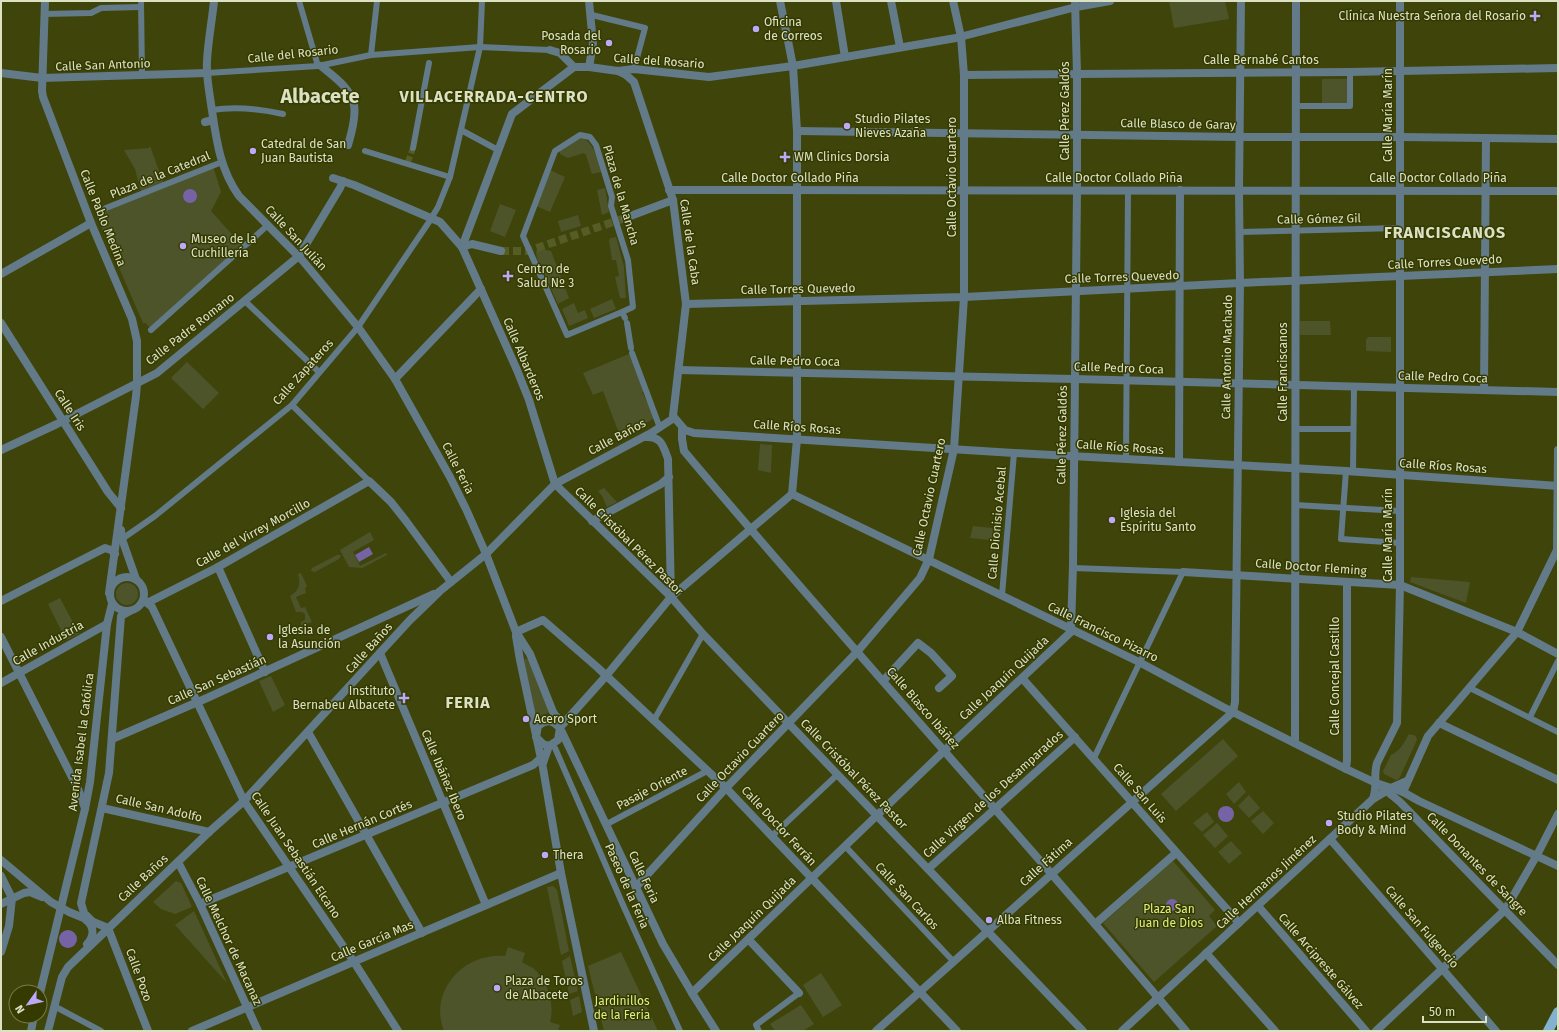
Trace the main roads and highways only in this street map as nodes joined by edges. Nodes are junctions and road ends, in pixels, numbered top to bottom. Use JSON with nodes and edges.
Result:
{"nodes":[{"id":1,"x":1558,"y":1012,"type":"edge"},
{"id":2,"x":1548,"y":1031,"type":"edge"}],
"edges":[{"from":1,"to":2,"type":"main road"}]}
